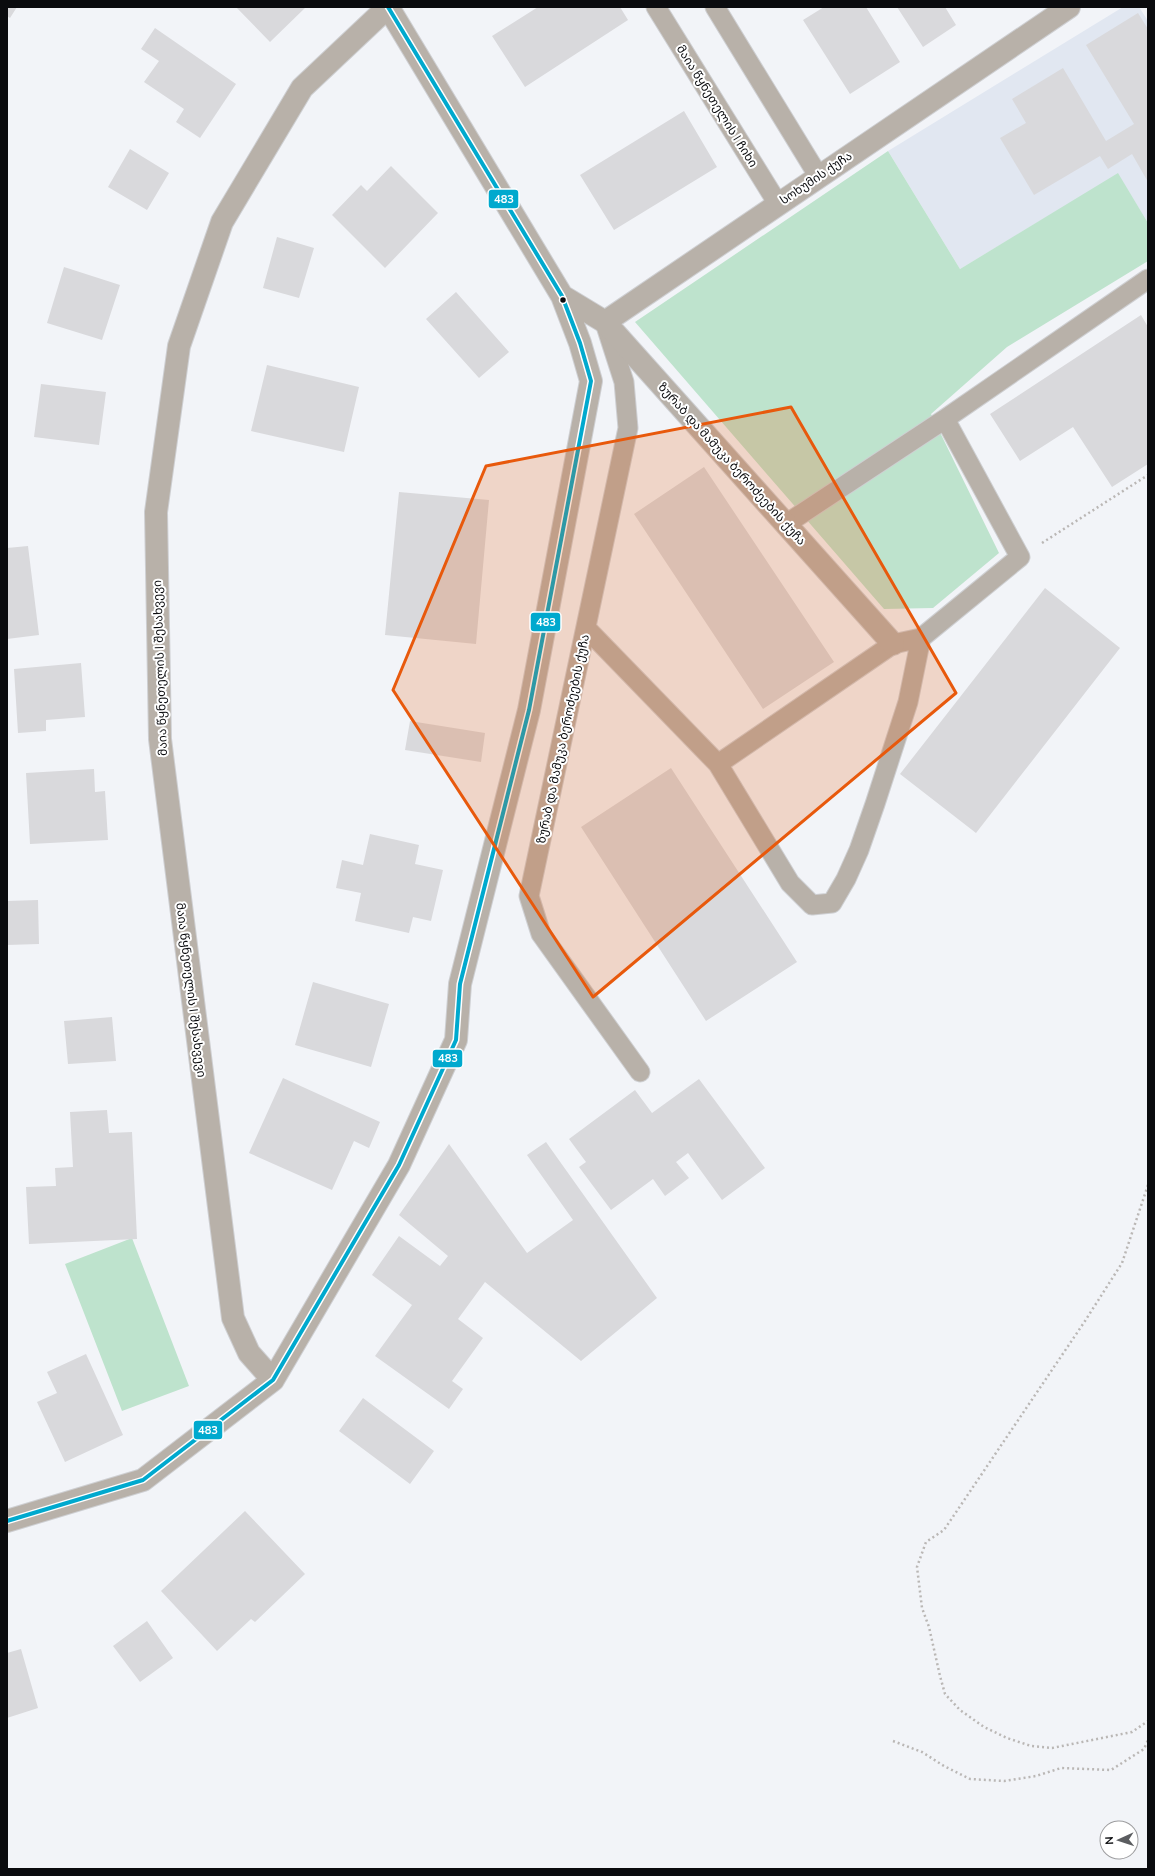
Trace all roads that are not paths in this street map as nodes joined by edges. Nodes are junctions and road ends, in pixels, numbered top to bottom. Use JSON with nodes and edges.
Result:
{"nodes":[{"id":1,"x":388,"y":7,"type":"edge"},
{"id":2,"x":656,"y":7,"type":"edge"},
{"id":3,"x":715,"y":7,"type":"edge"},
{"id":4,"x":1069,"y":7,"type":"edge"},
{"id":5,"x":819,"y":177,"type":"junction"},
{"id":6,"x":778,"y":204,"type":"junction"},
{"id":7,"x":1148,"y":279,"type":"edge"},
{"id":8,"x":562,"y":296,"type":"junction"},
{"id":9,"x":605,"y":322,"type":"junction"},
{"id":10,"x":945,"y":419,"type":"junction"},
{"id":11,"x":786,"y":524,"type":"junction"},
{"id":12,"x":586,"y":628,"type":"junction"},
{"id":13,"x":921,"y":638,"type":"junction"},
{"id":14,"x":893,"y":644,"type":"junction"},
{"id":15,"x":718,"y":764,"type":"junction"},
{"id":16,"x":640,"y":1072,"type":"dead end"},
{"id":17,"x":273,"y":1380,"type":"junction"},
{"id":18,"x":7,"y":1521,"type":"edge"}],
"edges":[{"from":1,"to":8,"type":"street"},
{"from":1,"to":17,"type":"street","name":"მაია წყნეთელის I შესახვევი"},
{"from":2,"to":6,"type":"lane","name":"მაია წყნეთელის I ჩიხი"},
{"from":3,"to":5,"type":"lane"},
{"from":4,"to":5,"type":"street","name":"სოხუმის ქუჩა"},
{"from":5,"to":6,"type":"street","name":"სოხუმის ქუჩა"},
{"from":6,"to":9,"type":"street","name":"სოხუმის ქუჩა"},
{"from":7,"to":10,"type":"lane"},
{"from":8,"to":9,"type":"street"},
{"from":8,"to":17,"type":"street"},
{"from":9,"to":11,"type":"street","name":"ზურაბ და მამუკა ბეროძეების ქუჩა"},
{"from":9,"to":12,"type":"lane"},
{"from":10,"to":11,"type":"lane"},
{"from":10,"to":13,"type":"lane"},
{"from":11,"to":14,"type":"street","name":"ზურაბ და მამუკა ბეროძეების ქუჩა"},
{"from":12,"to":15,"type":"lane","name":"ზურაბ და მამუკა ბეროძეების ქუჩა"},
{"from":12,"to":16,"type":"lane","name":"ზურაბ და მამუკა ბეროძეების ქუჩა"},
{"from":13,"to":14,"type":"lane"},
{"from":13,"to":15,"type":"lane","name":"ზურაბ და მამუკა ბეროძეების ქუჩა"},
{"from":14,"to":15,"type":"lane"},
{"from":17,"to":18,"type":"street"}]}
